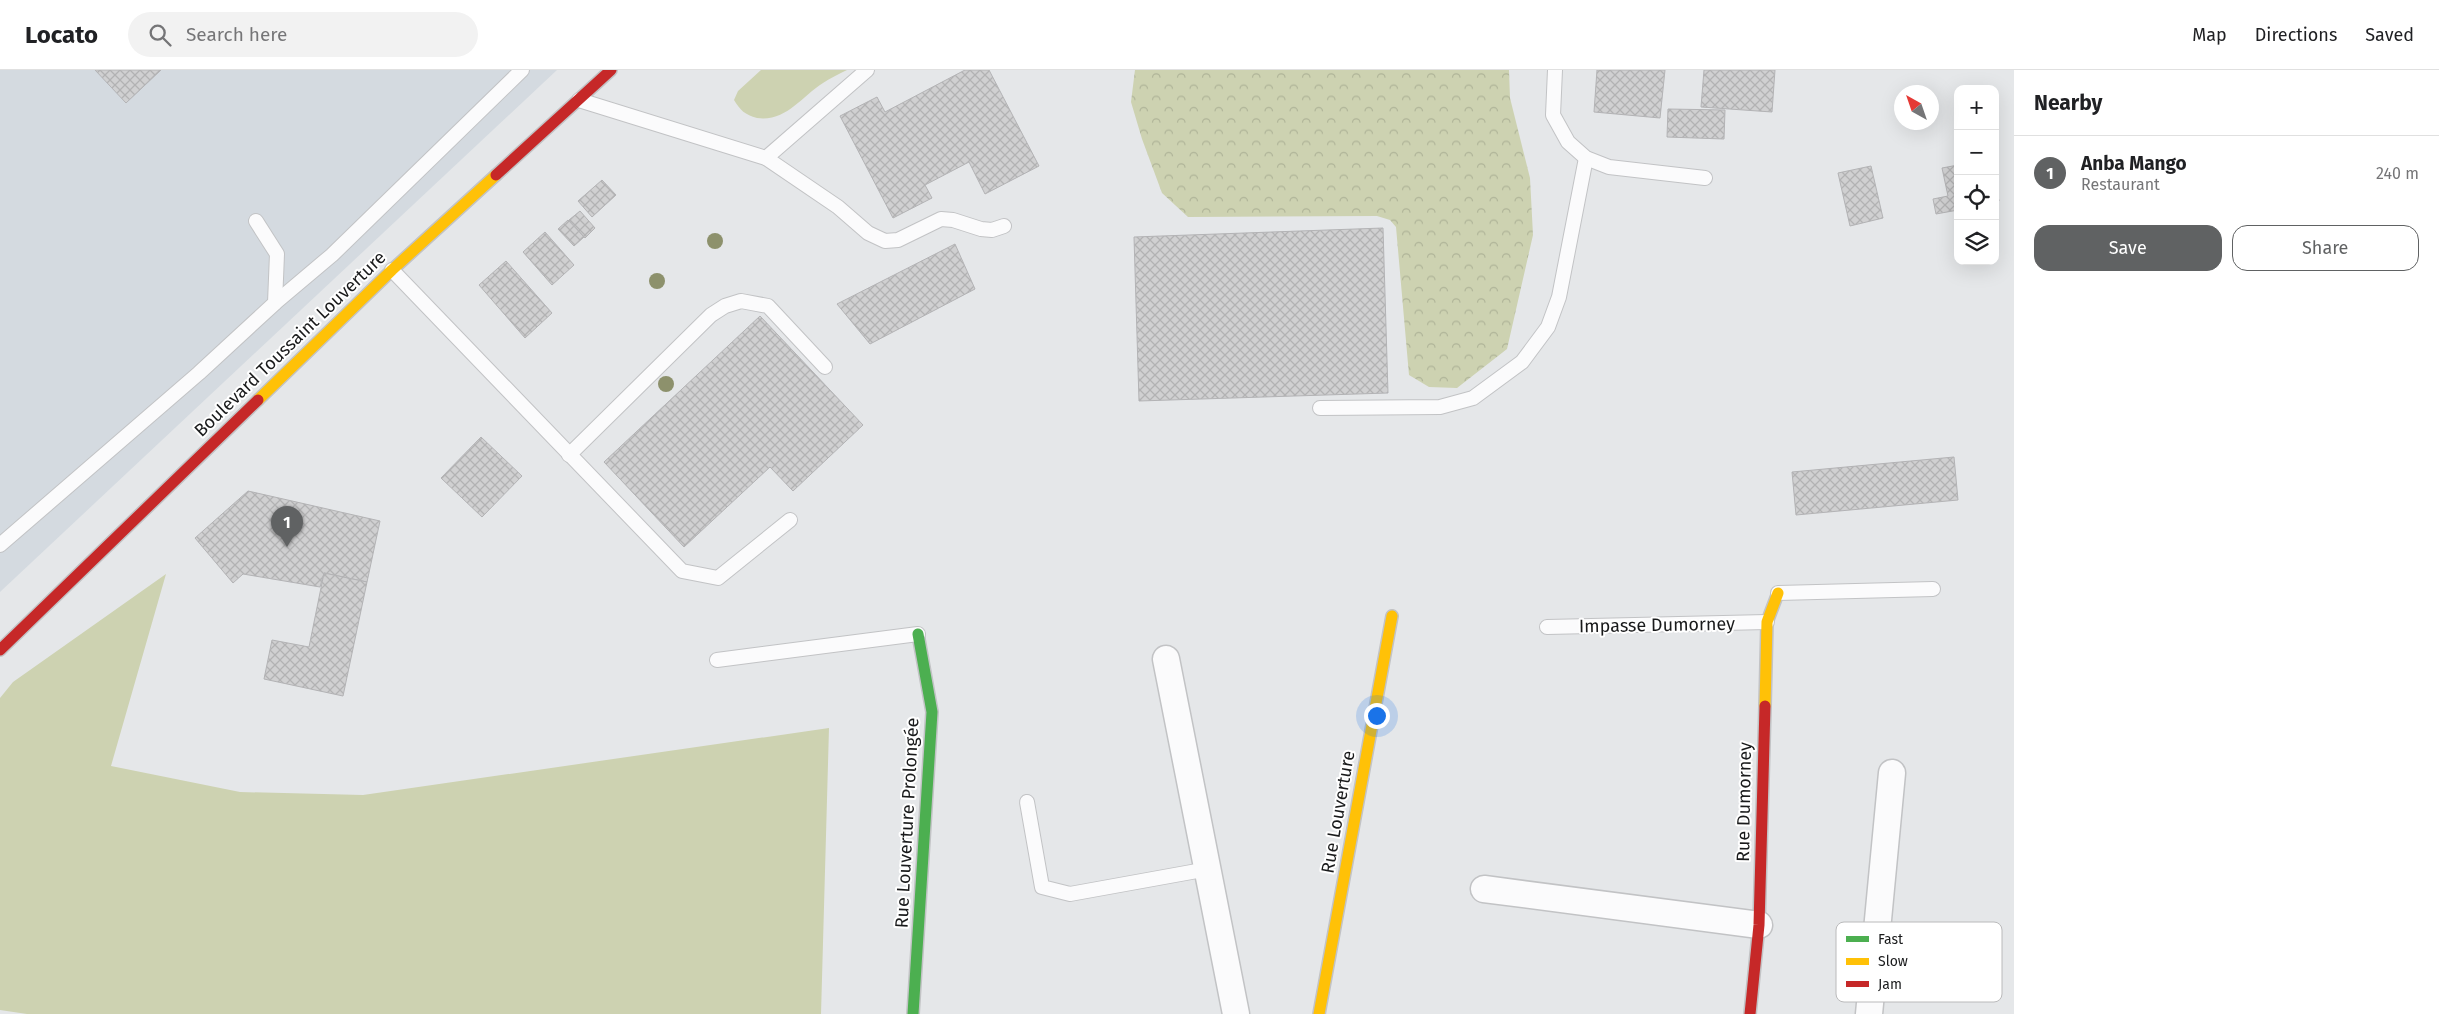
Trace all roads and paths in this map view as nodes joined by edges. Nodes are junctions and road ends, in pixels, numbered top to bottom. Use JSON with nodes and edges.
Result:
{"nodes":[{"id":1,"x":522,"y":70,"type":"edge"},
{"id":2,"x":611,"y":70,"type":"edge"},
{"id":3,"x":867,"y":70,"type":"edge"},
{"id":4,"x":1555,"y":70,"type":"edge"},
{"id":5,"x":579,"y":100,"type":"junction"},
{"id":6,"x":766,"y":158,"type":"junction"},
{"id":7,"x":1586,"y":158,"type":"junction"},
{"id":8,"x":1705,"y":178,"type":"dead end"},
{"id":9,"x":256,"y":221,"type":"dead end"},
{"id":10,"x":1004,"y":226,"type":"dead end"},
{"id":11,"x":392,"y":270,"type":"junction"},
{"id":12,"x":275,"y":303,"type":"junction"},
{"id":13,"x":825,"y":368,"type":"dead end"},
{"id":14,"x":1320,"y":408,"type":"dead end"},
{"id":15,"x":570,"y":455,"type":"junction"},
{"id":16,"x":790,"y":520,"type":"dead end"},
{"id":17,"x":0,"y":545,"type":"edge"},
{"id":18,"x":1933,"y":589,"type":"dead end"},
{"id":19,"x":1778,"y":593,"type":"joint"},
{"id":20,"x":1392,"y":616,"type":"dead end"},
{"id":21,"x":1766,"y":622,"type":"junction"},
{"id":22,"x":1547,"y":627,"type":"dead end"},
{"id":23,"x":918,"y":634,"type":"joint"},
{"id":24,"x":0,"y":650,"type":"edge"},
{"id":25,"x":1166,"y":659,"type":"dead end"},
{"id":26,"x":717,"y":660,"type":"dead end"},
{"id":27,"x":1892,"y":773,"type":"dead end"},
{"id":28,"x":1027,"y":802,"type":"dead end"},
{"id":29,"x":1208,"y":869,"type":"junction"},
{"id":30,"x":1484,"y":889,"type":"dead end"},
{"id":31,"x":1878,"y":922,"type":"edge"},
{"id":32,"x":1759,"y":925,"type":"junction"},
{"id":33,"x":913,"y":1014,"type":"edge"},
{"id":34,"x":1236,"y":1014,"type":"edge"},
{"id":35,"x":1319,"y":1014,"type":"edge"},
{"id":36,"x":1750,"y":1014,"type":"edge"}],
"edges":[{"from":1,"to":12,"type":"lane"},
{"from":2,"to":5,"type":"street","name":"Boulevard Toussaint Louverture"},
{"from":3,"to":6,"type":"lane"},
{"from":4,"to":7,"type":"lane"},
{"from":5,"to":6,"type":"lane"},
{"from":5,"to":11,"type":"street","name":"Boulevard Toussaint Louverture"},
{"from":6,"to":10,"type":"lane"},
{"from":7,"to":8,"type":"lane"},
{"from":7,"to":14,"type":"lane"},
{"from":9,"to":12,"type":"lane"},
{"from":11,"to":15,"type":"lane"},
{"from":11,"to":24,"type":"street","name":"Boulevard Toussaint Louverture"},
{"from":12,"to":17,"type":"lane"},
{"from":13,"to":15,"type":"lane"},
{"from":15,"to":16,"type":"lane"},
{"from":18,"to":19,"type":"lane"},
{"from":19,"to":21,"type":"street","name":"Rue Dumorney"},
{"from":20,"to":35,"type":"street","name":"Rue Louverture"},
{"from":21,"to":22,"type":"lane","name":"Impasse Dumorney"},
{"from":21,"to":32,"type":"street","name":"Rue Dumorney"},
{"from":23,"to":26,"type":"lane"},
{"from":23,"to":33,"type":"street","name":"Rue Louverture Prolongée"},
{"from":25,"to":29,"type":"street"},
{"from":27,"to":31,"type":"street"},
{"from":28,"to":29,"type":"lane"},
{"from":29,"to":34,"type":"street"},
{"from":30,"to":32,"type":"street"},
{"from":32,"to":36,"type":"street","name":"Rue Dumorney"}]}
